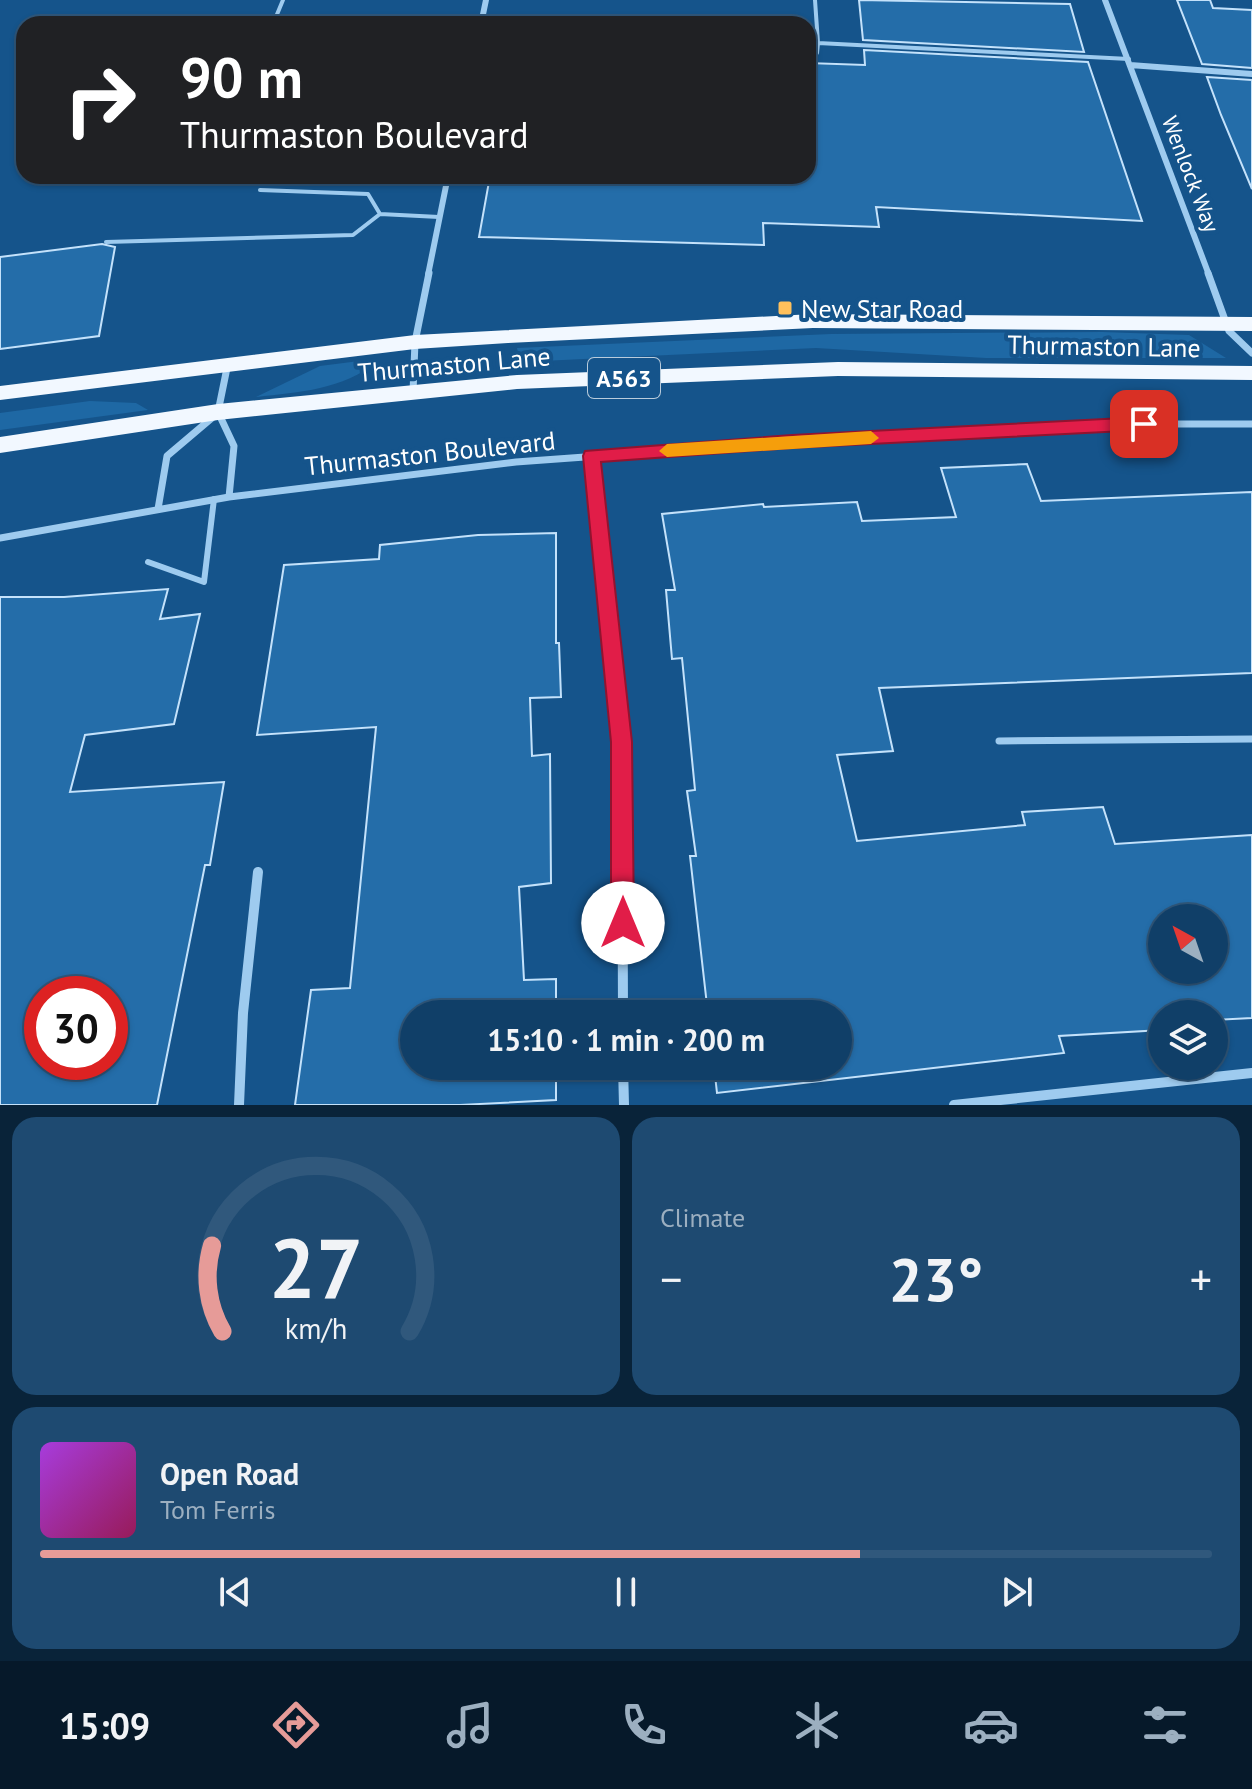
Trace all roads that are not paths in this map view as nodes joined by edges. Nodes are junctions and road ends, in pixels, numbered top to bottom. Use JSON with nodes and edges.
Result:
{"nodes":[{"id":1,"x":815,"y":0,"type":"edge"},
{"id":2,"x":1105,"y":0,"type":"edge"},
{"id":3,"x":818,"y":43,"type":"junction"},
{"id":4,"x":816,"y":53,"type":"edge"},
{"id":5,"x":1130,"y":62,"type":"junction"},
{"id":6,"x":1252,"y":74,"type":"edge"},
{"id":7,"x":446,"y":184,"type":"edge"},
{"id":8,"x":260,"y":190,"type":"dead end"},
{"id":9,"x":380,"y":214,"type":"junction"},
{"id":10,"x":439,"y":217,"type":"junction"},
{"id":11,"x":106,"y":242,"type":"dead end"},
{"id":12,"x":1224,"y":322,"type":"junction"},
{"id":13,"x":1252,"y":324,"type":"edge"},
{"id":14,"x":415,"y":342,"type":"junction"},
{"id":15,"x":1252,"y":353,"type":"edge"},
{"id":16,"x":228,"y":363,"type":"junction"},
{"id":17,"x":1252,"y":373,"type":"edge"},
{"id":18,"x":413,"y":392,"type":"junction"},
{"id":19,"x":0,"y":393,"type":"edge"},
{"id":20,"x":218,"y":412,"type":"junction"},
{"id":21,"x":1252,"y":424,"type":"edge"},
{"id":22,"x":0,"y":445,"type":"edge"},
{"id":23,"x":591,"y":456,"type":"junction"},
{"id":24,"x":229,"y":497,"type":"junction"},
{"id":25,"x":214,"y":499,"type":"junction"},
{"id":26,"x":158,"y":509,"type":"junction"},
{"id":27,"x":0,"y":538,"type":"edge"},
{"id":28,"x":148,"y":562,"type":"dead end"},
{"id":29,"x":1252,"y":739,"type":"edge"},
{"id":30,"x":999,"y":741,"type":"dead end"},
{"id":31,"x":258,"y":872,"type":"dead end"},
{"id":32,"x":623,"y":1000,"type":"edge"},
{"id":33,"x":1252,"y":1073,"type":"edge"},
{"id":34,"x":623,"y":1080,"type":"edge"},
{"id":35,"x":239,"y":1105,"type":"edge"},
{"id":36,"x":624,"y":1105,"type":"edge"},
{"id":37,"x":954,"y":1105,"type":"edge"}],
"edges":[{"from":1,"to":3,"type":"lane"},
{"from":2,"to":5,"type":"street","name":"Wenlock Way"},
{"from":3,"to":4,"type":"lane"},
{"from":3,"to":5,"type":"lane"},
{"from":5,"to":6,"type":"street"},
{"from":5,"to":12,"type":"street","name":"Wenlock Way"},
{"from":7,"to":10,"type":"street"},
{"from":8,"to":9,"type":"lane"},
{"from":9,"to":10,"type":"lane"},
{"from":9,"to":11,"type":"lane"},
{"from":10,"to":14,"type":"street"},
{"from":12,"to":13,"type":"highway","name":"Thurmaston Lane","number":"A563"},
{"from":12,"to":14,"type":"highway","name":"Thurmaston Lane","number":"A563"},
{"from":12,"to":15,"type":"street","name":"Wenlock Way"},
{"from":14,"to":16,"type":"highway","name":"Thurmaston Lane","number":"A563"},
{"from":14,"to":18,"type":"street"},
{"from":16,"to":19,"type":"highway","name":"Thurmaston Lane","number":"A563"},
{"from":16,"to":20,"type":"street"},
{"from":17,"to":18,"type":"highway","name":"Thurmaston Lane","number":"A563"},
{"from":18,"to":20,"type":"highway","name":"Thurmaston Lane","number":"A563"},
{"from":20,"to":22,"type":"highway","name":"Thurmaston Lane","number":"A563"},
{"from":20,"to":24,"type":"street"},
{"from":20,"to":26,"type":"street"},
{"from":21,"to":23,"type":"street","name":"Thurmaston Boulevard"},
{"from":23,"to":24,"type":"street","name":"Thurmaston Boulevard"},
{"from":23,"to":32,"type":"street"},
{"from":24,"to":25,"type":"street","name":"Thurmaston Boulevard"},
{"from":25,"to":26,"type":"street","name":"Thurmaston Boulevard"},
{"from":25,"to":28,"type":"lane"},
{"from":26,"to":27,"type":"street","name":"Thurmaston Boulevard"},
{"from":29,"to":30,"type":"lane"},
{"from":31,"to":35,"type":"street"},
{"from":33,"to":37,"type":"street"},
{"from":34,"to":36,"type":"street"}]}
